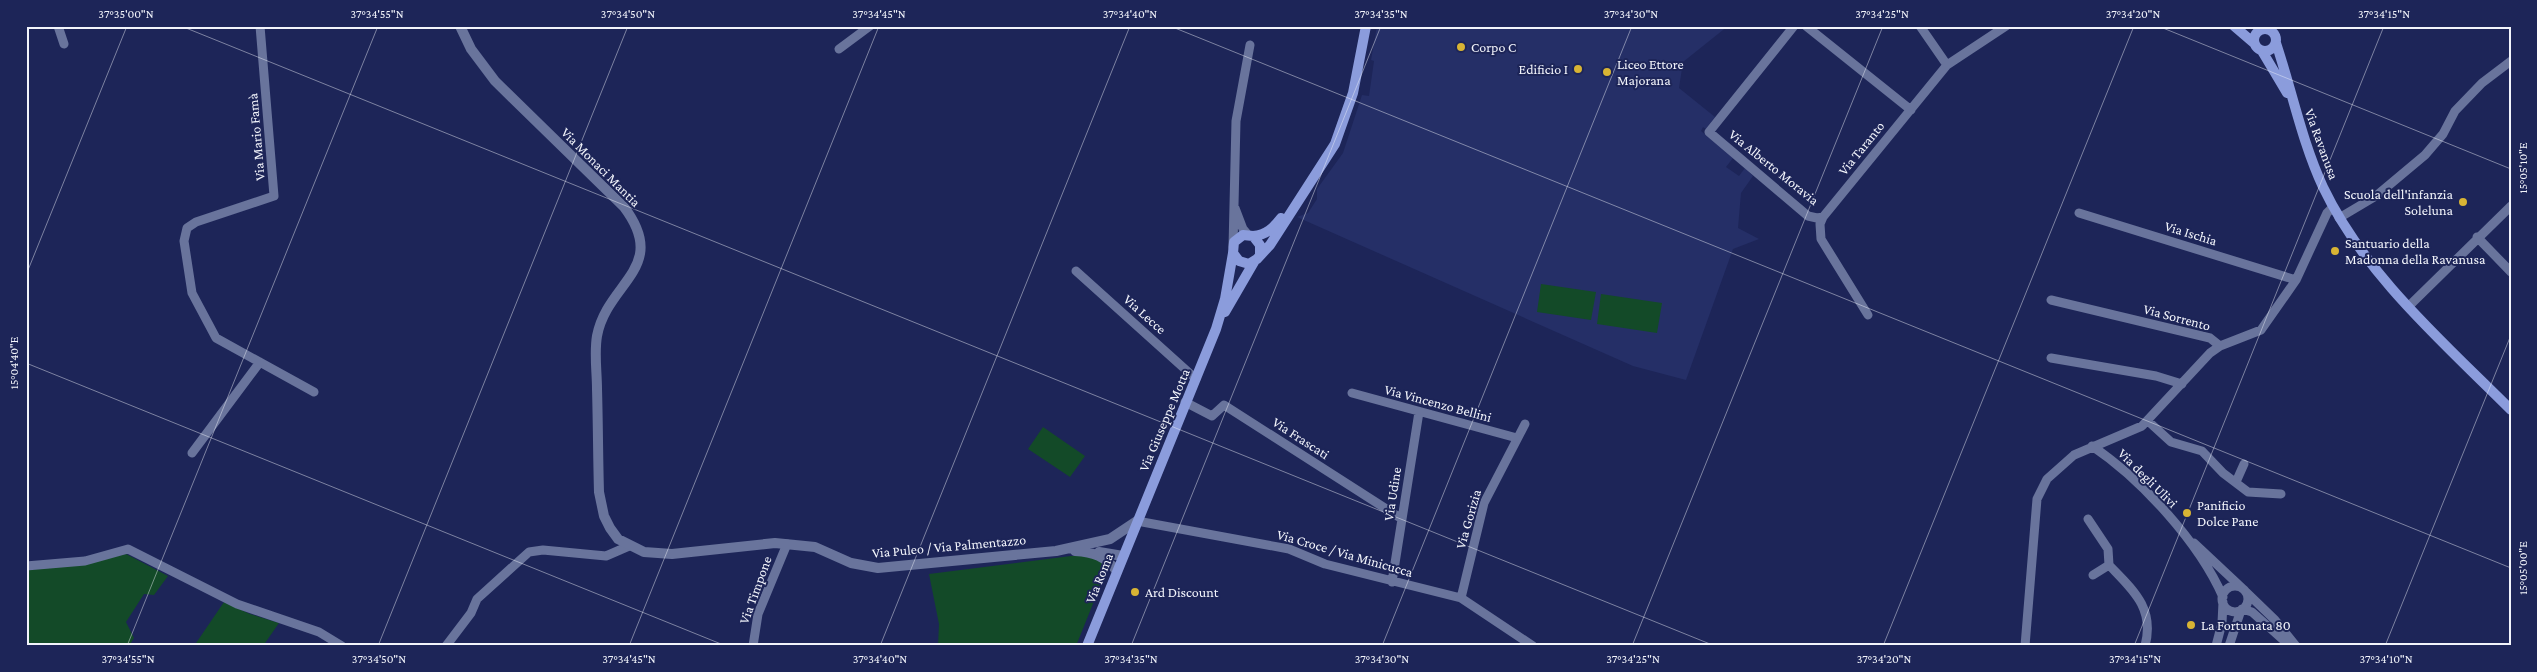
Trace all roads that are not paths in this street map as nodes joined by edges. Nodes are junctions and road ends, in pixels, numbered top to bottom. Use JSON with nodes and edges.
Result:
{"nodes":[{"id":1,"x":58,"y":26,"type":"edge"},
{"id":2,"x":260,"y":26,"type":"edge"},
{"id":3,"x":460,"y":26,"type":"edge"},
{"id":4,"x":870,"y":26,"type":"edge"},
{"id":5,"x":1366,"y":26,"type":"edge"},
{"id":6,"x":1794,"y":26,"type":"edge"},
{"id":7,"x":1806,"y":26,"type":"edge"},
{"id":8,"x":1920,"y":26,"type":"edge"},
{"id":9,"x":2006,"y":26,"type":"edge"},
{"id":10,"x":2234,"y":26,"type":"edge"},
{"id":11,"x":2262,"y":28,"type":"edge"},
{"id":12,"x":64,"y":44,"type":"dead end"},
{"id":13,"x":2276,"y":44,"type":"junction"},
{"id":14,"x":1250,"y":45,"type":"dead end"},
{"id":15,"x":2259,"y":48,"type":"junction"},
{"id":16,"x":839,"y":49,"type":"dead end"},
{"id":17,"x":2511,"y":60,"type":"edge"},
{"id":18,"x":1947,"y":65,"type":"junction"},
{"id":19,"x":2294,"y":105,"type":"junction"},
{"id":20,"x":1911,"y":110,"type":"junction"},
{"id":21,"x":1299,"y":199,"type":"junction"},
{"id":22,"x":1233,"y":200,"type":"junction"},
{"id":23,"x":2511,"y":206,"type":"edge"},
{"id":24,"x":2333,"y":207,"type":"junction"},
{"id":25,"x":2079,"y":213,"type":"dead end"},
{"id":26,"x":1823,"y":216,"type":"junction"},
{"id":27,"x":2339,"y":218,"type":"junction"},
{"id":28,"x":1251,"y":236,"type":"junction"},
{"id":29,"x":2478,"y":237,"type":"junction"},
{"id":30,"x":1233,"y":250,"type":"junction"},
{"id":31,"x":1257,"y":259,"type":"junction"},
{"id":32,"x":1076,"y":271,"type":"dead end"},
{"id":33,"x":2511,"y":272,"type":"edge"},
{"id":34,"x":2296,"y":280,"type":"junction"},
{"id":35,"x":2051,"y":300,"type":"dead end"},
{"id":36,"x":2409,"y":306,"type":"junction"},
{"id":37,"x":1868,"y":315,"type":"dead end"},
{"id":38,"x":1216,"y":328,"type":"junction"},
{"id":39,"x":2220,"y":346,"type":"junction"},
{"id":40,"x":2051,"y":358,"type":"dead end"},
{"id":41,"x":260,"y":362,"type":"junction"},
{"id":42,"x":1196,"y":379,"type":"junction"},
{"id":43,"x":2182,"y":384,"type":"junction"},
{"id":44,"x":314,"y":392,"type":"dead end"},
{"id":45,"x":1352,"y":393,"type":"dead end"},
{"id":46,"x":1186,"y":402,"type":"junction"},
{"id":47,"x":2511,"y":410,"type":"edge"},
{"id":48,"x":1419,"y":412,"type":"junction"},
{"id":49,"x":2148,"y":421,"type":"junction"},
{"id":50,"x":1525,"y":424,"type":"dead end"},
{"id":51,"x":1517,"y":438,"type":"junction"},
{"id":52,"x":2092,"y":446,"type":"junction"},
{"id":53,"x":192,"y":453,"type":"dead end"},
{"id":54,"x":2244,"y":464,"type":"dead end"},
{"id":55,"x":2236,"y":482,"type":"junction"},
{"id":56,"x":2281,"y":494,"type":"dead end"},
{"id":57,"x":1402,"y":519,"type":"junction"},
{"id":58,"x":2088,"y":520,"type":"dead end"},
{"id":59,"x":1137,"y":521,"type":"junction"},
{"id":60,"x":2183,"y":533,"type":"junction"},
{"id":61,"x":1110,"y":539,"type":"junction"},
{"id":62,"x":786,"y":544,"type":"junction"},
{"id":63,"x":1127,"y":545,"type":"junction"},
{"id":64,"x":629,"y":546,"type":"junction"},
{"id":65,"x":1056,"y":550,"type":"junction"},
{"id":66,"x":1091,"y":552,"type":"junction"},
{"id":67,"x":1123,"y":556,"type":"junction"},
{"id":68,"x":2109,"y":565,"type":"junction"},
{"id":69,"x":26,"y":566,"type":"edge"},
{"id":70,"x":1117,"y":571,"type":"junction"},
{"id":71,"x":2093,"y":575,"type":"dead end"},
{"id":72,"x":1392,"y":582,"type":"junction"},
{"id":73,"x":2244,"y":590,"type":"junction"},
{"id":74,"x":1461,"y":598,"type":"junction"},
{"id":75,"x":2223,"y":599,"type":"junction"},
{"id":76,"x":2242,"y":610,"type":"junction"},
{"id":77,"x":342,"y":646,"type":"edge"},
{"id":78,"x":446,"y":646,"type":"edge"},
{"id":79,"x":753,"y":646,"type":"edge"},
{"id":80,"x":1087,"y":646,"type":"edge"},
{"id":81,"x":1533,"y":646,"type":"edge"},
{"id":82,"x":2025,"y":646,"type":"edge"},
{"id":83,"x":2145,"y":646,"type":"edge"},
{"id":84,"x":2216,"y":646,"type":"edge"},
{"id":85,"x":2229,"y":646,"type":"edge"},
{"id":86,"x":2290,"y":646,"type":"edge"},
{"id":87,"x":2296,"y":646,"type":"edge"}],
"edges":[{"from":1,"to":12,"type":"street"},
{"from":2,"to":41,"type":"street","name":"Via Mario Famà"},
{"from":3,"to":64,"type":"street","name":"Via Monaci Mantia"},
{"from":4,"to":16,"type":"street"},
{"from":5,"to":21,"type":"main road"},
{"from":6,"to":26,"type":"street","name":"Via Alberto Moravia"},
{"from":7,"to":20,"type":"street"},
{"from":8,"to":18,"type":"street"},
{"from":9,"to":18,"type":"street","name":"Via Taranto"},
{"from":10,"to":15,"type":"main road"},
{"from":11,"to":13,"type":"main road"},
{"from":11,"to":15,"type":"main road"},
{"from":13,"to":15,"type":"main road"},
{"from":13,"to":19,"type":"main road"},
{"from":14,"to":22,"type":"street"},
{"from":15,"to":19,"type":"main road"},
{"from":17,"to":27,"type":"street"},
{"from":18,"to":20,"type":"street","name":"Via Taranto"},
{"from":19,"to":24,"type":"main road","name":"Via Ravanusa"},
{"from":20,"to":26,"type":"street","name":"Via Taranto"},
{"from":21,"to":28,"type":"main road"},
{"from":21,"to":31,"type":"main road"},
{"from":22,"to":28,"type":"street"},
{"from":22,"to":30,"type":"street"},
{"from":23,"to":29,"type":"street"},
{"from":24,"to":27,"type":"main road","name":"Via Ravanusa"},
{"from":24,"to":34,"type":"street"},
{"from":25,"to":34,"type":"street","name":"Via Ischia"},
{"from":26,"to":37,"type":"street"},
{"from":27,"to":36,"type":"main road","name":"Via Ravanusa"},
{"from":28,"to":30,"type":"main road"},
{"from":28,"to":31,"type":"main road"},
{"from":29,"to":33,"type":"street"},
{"from":29,"to":36,"type":"street"},
{"from":30,"to":31,"type":"main road"},
{"from":30,"to":38,"type":"main road"},
{"from":31,"to":38,"type":"main road"},
{"from":32,"to":42,"type":"street","name":"Via Lecce"},
{"from":34,"to":39,"type":"street"},
{"from":35,"to":39,"type":"street","name":"Via Sorrento"},
{"from":36,"to":47,"type":"main road","name":"Via Ravanusa"},
{"from":38,"to":42,"type":"main road","name":"Via Giuseppe Motta"},
{"from":39,"to":43,"type":"street"},
{"from":40,"to":43,"type":"street"},
{"from":41,"to":44,"type":"street","name":"Via Mario Famà"},
{"from":41,"to":53,"type":"street"},
{"from":42,"to":46,"type":"main road","name":"Via Giuseppe Motta"},
{"from":43,"to":49,"type":"street"},
{"from":45,"to":48,"type":"street","name":"Via Vincenzo Bellini"},
{"from":46,"to":57,"type":"street","name":"Via Frascati"},
{"from":46,"to":59,"type":"main road","name":"Via Giuseppe Motta"},
{"from":48,"to":51,"type":"street","name":"Via Vincenzo Bellini"},
{"from":48,"to":57,"type":"street","name":"Via Udine"},
{"from":49,"to":52,"type":"street"},
{"from":49,"to":55,"type":"street"},
{"from":50,"to":51,"type":"street","name":"Via Gorizia"},
{"from":51,"to":74,"type":"street","name":"Via Gorizia"},
{"from":52,"to":60,"type":"street","name":"Via degli Ulivi"},
{"from":52,"to":82,"type":"street"},
{"from":54,"to":55,"type":"street"},
{"from":55,"to":56,"type":"street"},
{"from":57,"to":72,"type":"street","name":"Via Udine"},
{"from":58,"to":68,"type":"street"},
{"from":59,"to":61,"type":"street"},
{"from":59,"to":63,"type":"main road","name":"Via Roma"},
{"from":59,"to":72,"type":"street","name":"Via Croce / Via Minicucca"},
{"from":60,"to":73,"type":"street"},
{"from":60,"to":75,"type":"street"},
{"from":61,"to":63,"type":"street"},
{"from":61,"to":65,"type":"street"},
{"from":62,"to":64,"type":"street","name":"Via Puleo / Via Palmentazzo"},
{"from":62,"to":65,"type":"street","name":"Via Puleo / Via Palmentazzo"},
{"from":62,"to":79,"type":"street","name":"Via Timpone"},
{"from":63,"to":67,"type":"main road","name":"Via Roma"},
{"from":64,"to":78,"type":"street"},
{"from":65,"to":66,"type":"street"},
{"from":66,"to":67,"type":"street"},
{"from":66,"to":70,"type":"street"},
{"from":67,"to":70,"type":"main road","name":"Via Roma"},
{"from":68,"to":71,"type":"street"},
{"from":68,"to":83,"type":"street"},
{"from":69,"to":77,"type":"street"},
{"from":70,"to":80,"type":"main road","name":"Via Roma"},
{"from":72,"to":74,"type":"street","name":"Via Croce / Via Minicucca"},
{"from":73,"to":75,"type":"street"},
{"from":73,"to":76,"type":"street"},
{"from":73,"to":87,"type":"street"},
{"from":74,"to":81,"type":"street","name":"Via Croce / Via Minicucca"},
{"from":75,"to":76,"type":"street"},
{"from":75,"to":84,"type":"street"},
{"from":76,"to":85,"type":"street"},
{"from":76,"to":86,"type":"street"}]}
